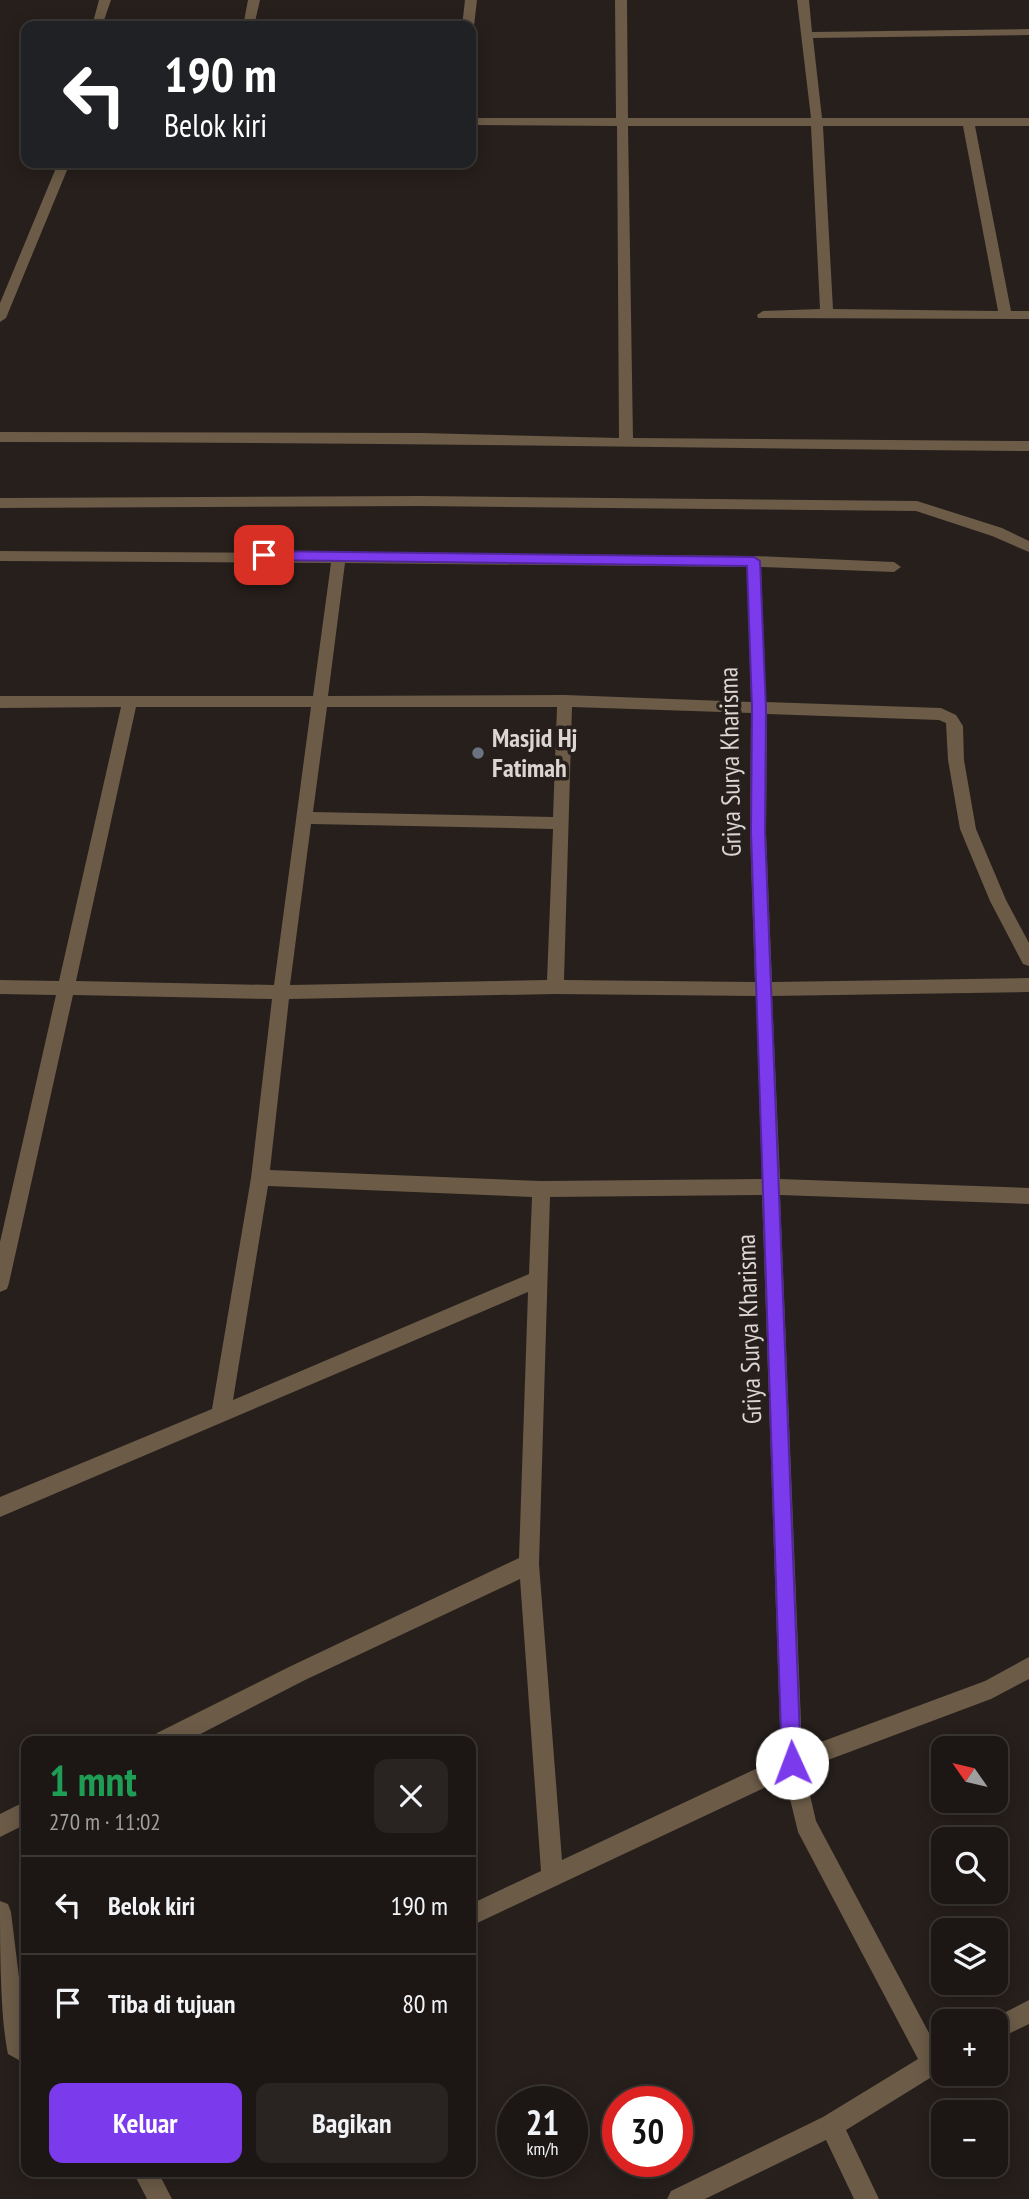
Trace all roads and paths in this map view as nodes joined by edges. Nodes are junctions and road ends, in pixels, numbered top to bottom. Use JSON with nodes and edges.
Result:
{"nodes":[{"id":1,"x":105,"y":0,"type":"edge"},
{"id":2,"x":254,"y":0,"type":"edge"},
{"id":3,"x":471,"y":0,"type":"edge"},
{"id":4,"x":621,"y":0,"type":"edge"},
{"id":5,"x":803,"y":0,"type":"edge"},
{"id":6,"x":99,"y":21,"type":"edge"},
{"id":7,"x":250,"y":21,"type":"edge"},
{"id":8,"x":469,"y":21,"type":"edge"},
{"id":9,"x":1029,"y":32,"type":"edge"},
{"id":10,"x":807,"y":36,"type":"junction"},
{"id":11,"x":476,"y":122,"type":"edge"},
{"id":12,"x":968,"y":122,"type":"junction"},
{"id":13,"x":1029,"y":122,"type":"edge"},
{"id":14,"x":622,"y":123,"type":"junction"},
{"id":15,"x":817,"y":123,"type":"junction"},
{"id":16,"x":62,"y":168,"type":"edge"},
{"id":17,"x":827,"y":313,"type":"junction"},
{"id":18,"x":763,"y":314,"type":"dead end"},
{"id":19,"x":1005,"y":315,"type":"junction"},
{"id":20,"x":1029,"y":315,"type":"edge"},
{"id":21,"x":0,"y":318,"type":"edge"},
{"id":22,"x":0,"y":437,"type":"edge"},
{"id":23,"x":626,"y":443,"type":"junction"},
{"id":24,"x":1029,"y":446,"type":"edge"},
{"id":25,"x":0,"y":503,"type":"edge"},
{"id":26,"x":1029,"y":547,"type":"edge"},
{"id":27,"x":0,"y":556,"type":"edge"},
{"id":28,"x":339,"y":557,"type":"junction"},
{"id":29,"x":754,"y":561,"type":"junction"},
{"id":30,"x":894,"y":567,"type":"dead end"},
{"id":31,"x":321,"y":701,"type":"junction"},
{"id":32,"x":565,"y":701,"type":"junction"},
{"id":33,"x":0,"y":702,"type":"edge"},
{"id":34,"x":130,"y":702,"type":"junction"},
{"id":35,"x":759,"y":708,"type":"junction"},
{"id":36,"x":305,"y":818,"type":"junction"},
{"id":37,"x":561,"y":823,"type":"junction"},
{"id":38,"x":1029,"y":959,"type":"edge"},
{"id":39,"x":1029,"y":985,"type":"edge"},
{"id":40,"x":555,"y":986,"type":"junction"},
{"id":41,"x":0,"y":987,"type":"edge"},
{"id":42,"x":764,"y":989,"type":"junction"},
{"id":43,"x":66,"y":990,"type":"junction"},
{"id":44,"x":281,"y":992,"type":"junction"},
{"id":45,"x":260,"y":1178,"type":"junction"},
{"id":46,"x":772,"y":1187,"type":"junction"},
{"id":47,"x":541,"y":1189,"type":"junction"},
{"id":48,"x":1029,"y":1196,"type":"edge"},
{"id":49,"x":540,"y":1278,"type":"junction"},
{"id":50,"x":0,"y":1283,"type":"edge"},
{"id":51,"x":221,"y":1415,"type":"junction"},
{"id":52,"x":0,"y":1507,"type":"edge"},
{"id":53,"x":530,"y":1564,"type":"junction"},
{"id":54,"x":1029,"y":1667,"type":"edge"},
{"id":55,"x":175,"y":1736,"type":"edge"},
{"id":56,"x":792,"y":1763,"type":"junction"},
{"id":57,"x":21,"y":1815,"type":"edge"},
{"id":58,"x":0,"y":1826,"type":"edge"},
{"id":59,"x":552,"y":1875,"type":"junction"},
{"id":60,"x":0,"y":1912,"type":"edge"},
{"id":61,"x":476,"y":1913,"type":"edge"},
{"id":62,"x":1029,"y":2011,"type":"edge"},
{"id":63,"x":1008,"y":2022,"type":"edge"},
{"id":64,"x":14,"y":2045,"type":"edge"},
{"id":65,"x":931,"y":2047,"type":"edge"},
{"id":66,"x":931,"y":2064,"type":"edge"},
{"id":67,"x":831,"y":2125,"type":"junction"},
{"id":68,"x":148,"y":2177,"type":"edge"},
{"id":69,"x":160,"y":2199,"type":"edge"},
{"id":70,"x":679,"y":2199,"type":"edge"},
{"id":71,"x":867,"y":2199,"type":"edge"}],
"edges":[{"from":1,"to":6,"type":"street"},
{"from":2,"to":7,"type":"street"},
{"from":3,"to":8,"type":"street"},
{"from":4,"to":14,"type":"street"},
{"from":5,"to":10,"type":"street"},
{"from":9,"to":10,"type":"street"},
{"from":10,"to":15,"type":"street"},
{"from":11,"to":14,"type":"street"},
{"from":12,"to":13,"type":"street"},
{"from":12,"to":15,"type":"street"},
{"from":12,"to":19,"type":"street"},
{"from":14,"to":15,"type":"street"},
{"from":14,"to":23,"type":"street"},
{"from":15,"to":17,"type":"street"},
{"from":16,"to":21,"type":"street"},
{"from":17,"to":18,"type":"street"},
{"from":17,"to":19,"type":"street"},
{"from":19,"to":20,"type":"street"},
{"from":22,"to":23,"type":"street"},
{"from":23,"to":24,"type":"street"},
{"from":25,"to":26,"type":"street"},
{"from":27,"to":28,"type":"street"},
{"from":28,"to":29,"type":"street"},
{"from":28,"to":31,"type":"street"},
{"from":29,"to":30,"type":"street"},
{"from":29,"to":35,"type":"street","name":"Griya Surya Kharisma"},
{"from":31,"to":32,"type":"street"},
{"from":31,"to":34,"type":"street"},
{"from":31,"to":36,"type":"street"},
{"from":32,"to":35,"type":"street"},
{"from":32,"to":37,"type":"street"},
{"from":33,"to":34,"type":"street"},
{"from":34,"to":43,"type":"street"},
{"from":35,"to":38,"type":"street"},
{"from":35,"to":42,"type":"street","name":"Griya Surya Kharisma"},
{"from":36,"to":37,"type":"street"},
{"from":36,"to":44,"type":"street"},
{"from":37,"to":40,"type":"street"},
{"from":39,"to":42,"type":"street"},
{"from":40,"to":42,"type":"street"},
{"from":40,"to":44,"type":"street"},
{"from":41,"to":43,"type":"street"},
{"from":42,"to":46,"type":"street","name":"Griya Surya Kharisma"},
{"from":43,"to":44,"type":"street"},
{"from":43,"to":50,"type":"street"},
{"from":44,"to":45,"type":"street"},
{"from":45,"to":47,"type":"street"},
{"from":45,"to":51,"type":"street"},
{"from":46,"to":47,"type":"street"},
{"from":46,"to":48,"type":"street"},
{"from":46,"to":56,"type":"street","name":"Griya Surya Kharisma"},
{"from":47,"to":49,"type":"street"},
{"from":49,"to":51,"type":"street"},
{"from":49,"to":53,"type":"street"},
{"from":51,"to":52,"type":"street"},
{"from":53,"to":55,"type":"street"},
{"from":53,"to":59,"type":"street"},
{"from":54,"to":56,"type":"street"},
{"from":56,"to":59,"type":"street"},
{"from":56,"to":65,"type":"street","name":"Griya Surya Kharisma"},
{"from":57,"to":58,"type":"street"},
{"from":59,"to":61,"type":"street"},
{"from":60,"to":64,"type":"street"},
{"from":62,"to":63,"type":"street"},
{"from":66,"to":67,"type":"street","name":"Griya Surya Kharisma"},
{"from":67,"to":70,"type":"street","name":"Griya Surya Kharisma"},
{"from":67,"to":71,"type":"street"},
{"from":68,"to":69,"type":"street"}]}
